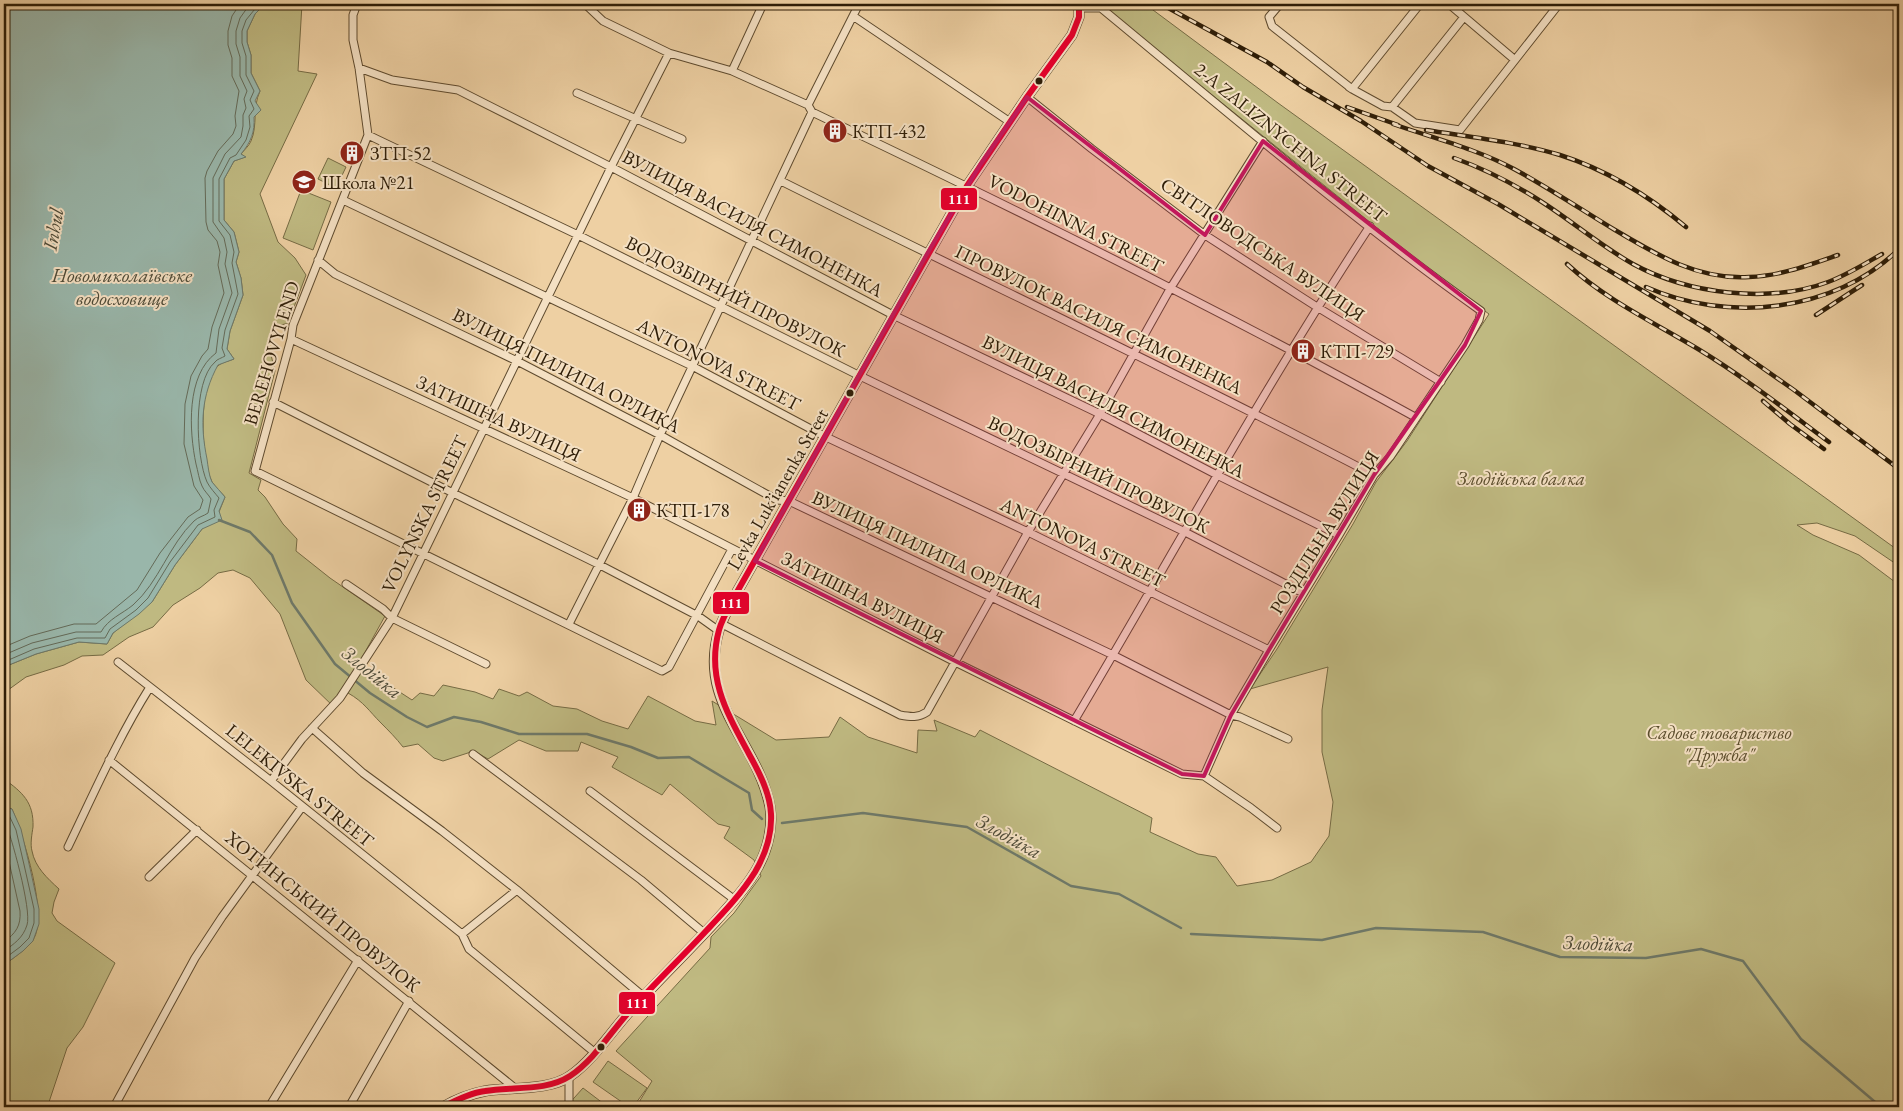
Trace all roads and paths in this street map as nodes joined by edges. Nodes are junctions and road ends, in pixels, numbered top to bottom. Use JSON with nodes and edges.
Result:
{"nodes":[{"id":1,"x":357,"y":4,"type":"edge"},
{"id":2,"x":584,"y":4,"type":"edge"},
{"id":3,"x":762,"y":4,"type":"edge"},
{"id":4,"x":859,"y":4,"type":"edge"},
{"id":5,"x":1280,"y":4,"type":"edge"},
{"id":6,"x":1420,"y":4,"type":"edge"},
{"id":7,"x":1449,"y":4,"type":"edge"},
{"id":8,"x":1559,"y":4,"type":"edge"},
{"id":9,"x":1079,"y":10,"type":"edge"},
{"id":10,"x":853,"y":16,"type":"junction"},
{"id":11,"x":1464,"y":17,"type":"junction"},
{"id":12,"x":670,"y":54,"type":"junction"},
{"id":13,"x":1515,"y":60,"type":"junction"},
{"id":14,"x":360,"y":68,"type":"junction"},
{"id":15,"x":732,"y":71,"type":"junction"},
{"id":16,"x":1352,"y":89,"type":"junction"},
{"id":17,"x":577,"y":93,"type":"dead end"},
{"id":18,"x":1027,"y":97,"type":"junction"},
{"id":19,"x":808,"y":105,"type":"junction"},
{"id":20,"x":1392,"y":107,"type":"junction"},
{"id":21,"x":812,"y":112,"type":"junction"},
{"id":22,"x":636,"y":119,"type":"junction"},
{"id":23,"x":1010,"y":122,"type":"junction"},
{"id":24,"x":368,"y":135,"type":"junction"},
{"id":25,"x":682,"y":139,"type":"dead end"},
{"id":26,"x":1263,"y":141,"type":"junction"},
{"id":27,"x":611,"y":167,"type":"junction"},
{"id":28,"x":781,"y":181,"type":"junction"},
{"id":29,"x":967,"y":186,"type":"junction"},
{"id":30,"x":343,"y":200,"type":"junction"},
{"id":31,"x":1370,"y":226,"type":"junction"},
{"id":32,"x":1205,"y":234,"type":"junction"},
{"id":33,"x":578,"y":235,"type":"junction"},
{"id":34,"x":752,"y":241,"type":"junction"},
{"id":35,"x":927,"y":254,"type":"junction"},
{"id":36,"x":318,"y":260,"type":"junction"},
{"id":37,"x":1170,"y":289,"type":"junction"},
{"id":38,"x":548,"y":299,"type":"junction"},
{"id":39,"x":721,"y":306,"type":"junction"},
{"id":40,"x":1317,"y":306,"type":"junction"},
{"id":41,"x":1481,"y":311,"type":"joint"},
{"id":42,"x":893,"y":315,"type":"junction"},
{"id":43,"x":291,"y":339,"type":"junction"},
{"id":44,"x":1291,"y":349,"type":"junction"},
{"id":45,"x":1134,"y":354,"type":"junction"},
{"id":46,"x":517,"y":360,"type":"junction"},
{"id":47,"x":692,"y":366,"type":"junction"},
{"id":48,"x":860,"y":376,"type":"junction"},
{"id":49,"x":1441,"y":382,"type":"junction"},
{"id":50,"x":273,"y":402,"type":"junction"},
{"id":51,"x":1253,"y":412,"type":"junction"},
{"id":52,"x":1100,"y":414,"type":"junction"},
{"id":53,"x":1415,"y":417,"type":"junction"},
{"id":54,"x":483,"y":430,"type":"junction"},
{"id":55,"x":660,"y":435,"type":"junction"},
{"id":56,"x":826,"y":437,"type":"junction"},
{"id":57,"x":1062,"y":474,"type":"junction"},
{"id":58,"x":1374,"y":475,"type":"junction"},
{"id":59,"x":1217,"y":476,"type":"junction"},
{"id":60,"x":453,"y":493,"type":"junction"},
{"id":61,"x":633,"y":498,"type":"junction"},
{"id":62,"x":789,"y":501,"type":"junction"},
{"id":63,"x":1028,"y":532,"type":"junction"},
{"id":64,"x":1185,"y":532,"type":"junction"},
{"id":65,"x":1340,"y":535,"type":"junction"},
{"id":66,"x":732,"y":549,"type":"junction"},
{"id":67,"x":424,"y":553,"type":"junction"},
{"id":68,"x":755,"y":561,"type":"junction"},
{"id":69,"x":598,"y":564,"type":"junction"},
{"id":70,"x":346,"y":584,"type":"dead end"},
{"id":71,"x":1149,"y":592,"type":"junction"},
{"id":72,"x":1303,"y":593,"type":"junction"},
{"id":73,"x":991,"y":597,"type":"junction"},
{"id":74,"x":698,"y":616,"type":"junction"},
{"id":75,"x":392,"y":618,"type":"junction"},
{"id":76,"x":569,"y":624,"type":"junction"},
{"id":77,"x":720,"y":627,"type":"junction"},
{"id":78,"x":1269,"y":650,"type":"junction"},
{"id":79,"x":1113,"y":655,"type":"junction"},
{"id":80,"x":118,"y":662,"type":"dead end"},
{"id":81,"x":955,"y":662,"type":"junction"},
{"id":82,"x":486,"y":664,"type":"dead end"},
{"id":83,"x":150,"y":687,"type":"junction"},
{"id":84,"x":1231,"y":715,"type":"junction"},
{"id":85,"x":1074,"y":721,"type":"junction"},
{"id":86,"x":312,"y":728,"type":"junction"},
{"id":87,"x":1288,"y":739,"type":"dead end"},
{"id":88,"x":473,"y":754,"type":"dead end"},
{"id":89,"x":109,"y":760,"type":"junction"},
{"id":90,"x":1204,"y":776,"type":"junction"},
{"id":91,"x":271,"y":781,"type":"junction"},
{"id":92,"x":590,"y":791,"type":"dead end"},
{"id":93,"x":302,"y":807,"type":"junction"},
{"id":94,"x":1277,"y":828,"type":"dead end"},
{"id":95,"x":197,"y":830,"type":"junction"},
{"id":96,"x":68,"y":847,"type":"dead end"},
{"id":97,"x":253,"y":875,"type":"junction"},
{"id":98,"x":149,"y":877,"type":"dead end"},
{"id":99,"x":517,"y":890,"type":"junction"},
{"id":100,"x":734,"y":900,"type":"junction"},
{"id":101,"x":704,"y":933,"type":"junction"},
{"id":102,"x":462,"y":934,"type":"junction"},
{"id":103,"x":358,"y":960,"type":"junction"},
{"id":104,"x":644,"y":997,"type":"junction"},
{"id":105,"x":409,"y":1001,"type":"junction"},
{"id":106,"x":594,"y":1052,"type":"junction"},
{"id":107,"x":569,"y":1078,"type":"junction"},
{"id":108,"x":516,"y":1089,"type":"junction"},
{"id":109,"x":114,"y":1107,"type":"edge"},
{"id":110,"x":269,"y":1107,"type":"edge"},
{"id":111,"x":349,"y":1107,"type":"edge"},
{"id":112,"x":443,"y":1107,"type":"edge"},
{"id":113,"x":569,"y":1107,"type":"edge"}],
"edges":[{"from":1,"to":14,"type":"street"},
{"from":2,"to":12,"type":"street"},
{"from":3,"to":15,"type":"street"},
{"from":4,"to":10,"type":"street"},
{"from":5,"to":16,"type":"street"},
{"from":6,"to":16,"type":"street"},
{"from":7,"to":11,"type":"street"},
{"from":8,"to":13,"type":"street"},
{"from":9,"to":18,"type":"street","name":"Levka Lukʼianenka Street"},
{"from":9,"to":26,"type":"street","name":"2-A ZALIZNYCHNA STREET"},
{"from":10,"to":19,"type":"street"},
{"from":10,"to":23,"type":"street"},
{"from":11,"to":13,"type":"street"},
{"from":11,"to":20,"type":"street"},
{"from":12,"to":15,"type":"street"},
{"from":12,"to":22,"type":"street","name":"VOLYNSKA STREET"},
{"from":13,"to":20,"type":"street"},
{"from":14,"to":24,"type":"street"},
{"from":14,"to":27,"type":"street","name":"ВУЛИЦЯ ВАСИЛЯ СИМОНЕНКА"},
{"from":15,"to":19,"type":"street"},
{"from":16,"to":20,"type":"street"},
{"from":17,"to":22,"type":"street"},
{"from":18,"to":23,"type":"street","name":"Levka Lukʼianenka Street"},
{"from":18,"to":32,"type":"street","name":"СВІТЛОВОДСЬКА ВУЛИЦЯ"},
{"from":19,"to":21,"type":"street"},
{"from":21,"to":28,"type":"street"},
{"from":21,"to":29,"type":"street","name":"VODOHINNA STREET"},
{"from":22,"to":25,"type":"street"},
{"from":22,"to":27,"type":"street","name":"VOLYNSKA STREET"},
{"from":23,"to":29,"type":"street","name":"Levka Lukʼianenka Street"},
{"from":24,"to":30,"type":"street","name":"BEREHOVYI END"},
{"from":24,"to":33,"type":"street","name":"ВОДОЗБІРНИЙ ПРОВУЛОК"},
{"from":26,"to":31,"type":"street","name":"2-A ZALIZNYCHNA STREET"},
{"from":26,"to":32,"type":"street"},
{"from":27,"to":33,"type":"street","name":"VOLYNSKA STREET"},
{"from":27,"to":34,"type":"street","name":"ВУЛИЦЯ ВАСИЛЯ СИМОНЕНКА"},
{"from":28,"to":34,"type":"street"},
{"from":28,"to":35,"type":"street","name":"ПРОВУЛОК ВАСИЛЯ СИМОНЕНКА"},
{"from":29,"to":35,"type":"street","name":"Levka Lukʼianenka Street"},
{"from":29,"to":37,"type":"street","name":"VODOHINNA STREET"},
{"from":30,"to":36,"type":"street","name":"BEREHOVYI END"},
{"from":30,"to":38,"type":"street","name":"ANTONOVA STREET"},
{"from":31,"to":40,"type":"street"},
{"from":31,"to":41,"type":"street","name":"2-A ZALIZNYCHNA STREET"},
{"from":32,"to":37,"type":"street"},
{"from":32,"to":40,"type":"street","name":"СВІТЛОВОДСЬКА ВУЛИЦЯ"},
{"from":33,"to":38,"type":"street","name":"VOLYNSKA STREET"},
{"from":33,"to":39,"type":"street","name":"ВОДОЗБІРНИЙ ПРОВУЛОК"},
{"from":34,"to":39,"type":"street"},
{"from":34,"to":42,"type":"street","name":"ВУЛИЦЯ ВАСИЛЯ СИМОНЕНКА"},
{"from":35,"to":42,"type":"street","name":"Levka Lukʼianenka Street"},
{"from":35,"to":45,"type":"street","name":"ПРОВУЛОК ВАСИЛЯ СИМОНЕНКА"},
{"from":36,"to":43,"type":"street","name":"BEREHOVYI END"},
{"from":36,"to":46,"type":"street","name":"ВУЛИЦЯ ПИЛИПА ОРЛИКА"},
{"from":37,"to":44,"type":"street","name":"VODOHINNA STREET"},
{"from":37,"to":45,"type":"street"},
{"from":38,"to":46,"type":"street","name":"VOLYNSKA STREET"},
{"from":38,"to":47,"type":"street","name":"ANTONOVA STREET"},
{"from":39,"to":47,"type":"street"},
{"from":39,"to":48,"type":"street","name":"ВОДОЗБІРНИЙ ПРОВУЛОК"},
{"from":40,"to":44,"type":"street"},
{"from":40,"to":49,"type":"street","name":"СВІТЛОВОДСЬКА ВУЛИЦЯ"},
{"from":41,"to":49,"type":"street","name":"РОЗДІЛЬНА ВУЛИЦЯ"},
{"from":42,"to":48,"type":"street","name":"Levka Lukʼianenka Street"},
{"from":42,"to":52,"type":"street","name":"ВУЛИЦЯ ВАСИЛЯ СИМОНЕНКА"},
{"from":43,"to":50,"type":"street","name":"BEREHOVYI END"},
{"from":43,"to":54,"type":"street","name":"ЗАТИШНА ВУЛИЦЯ"},
{"from":44,"to":51,"type":"street"},
{"from":44,"to":53,"type":"street","name":"VODOHINNA STREET"},
{"from":45,"to":51,"type":"street","name":"ПРОВУЛОК ВАСИЛЯ СИМОНЕНКА"},
{"from":45,"to":52,"type":"street"},
{"from":46,"to":54,"type":"street","name":"VOLYNSKA STREET"},
{"from":46,"to":55,"type":"street","name":"ВУЛИЦЯ ПИЛИПА ОРЛИКА"},
{"from":47,"to":55,"type":"street"},
{"from":47,"to":56,"type":"street","name":"ANTONOVA STREET"},
{"from":48,"to":56,"type":"street","name":"Levka Lukʼianenka Street"},
{"from":48,"to":57,"type":"street","name":"ВОДОЗБІРНИЙ ПРОВУЛОК"},
{"from":49,"to":53,"type":"street","name":"РОЗДІЛЬНА ВУЛИЦЯ"},
{"from":50,"to":60,"type":"street"},
{"from":50,"to":67,"type":"street","name":"BEREHOVYI END"},
{"from":51,"to":58,"type":"street","name":"ПРОВУЛОК ВАСИЛЯ СИМОНЕНКА"},
{"from":51,"to":59,"type":"street"},
{"from":52,"to":57,"type":"street"},
{"from":52,"to":59,"type":"street","name":"ВУЛИЦЯ ВАСИЛЯ СИМОНЕНКА"},
{"from":53,"to":58,"type":"street","name":"РОЗДІЛЬНА ВУЛИЦЯ"},
{"from":54,"to":60,"type":"street","name":"VOLYNSKA STREET"},
{"from":54,"to":61,"type":"street","name":"ЗАТИШНА ВУЛИЦЯ"},
{"from":55,"to":61,"type":"street"},
{"from":55,"to":62,"type":"street","name":"ВУЛИЦЯ ПИЛИПА ОРЛИКА"},
{"from":56,"to":62,"type":"street","name":"Levka Lukʼianenka Street"},
{"from":56,"to":63,"type":"street","name":"ANTONOVA STREET"},
{"from":57,"to":63,"type":"street"},
{"from":57,"to":64,"type":"street","name":"ВОДОЗБІРНИЙ ПРОВУЛОК"},
{"from":58,"to":65,"type":"street","name":"РОЗДІЛЬНА ВУЛИЦЯ"},
{"from":59,"to":64,"type":"street"},
{"from":59,"to":65,"type":"street","name":"ВУЛИЦЯ ВАСИЛЯ СИМОНЕНКА"},
{"from":60,"to":67,"type":"street","name":"VOLYNSKA STREET"},
{"from":60,"to":69,"type":"street"},
{"from":61,"to":66,"type":"street","name":"ЗАТИШНА ВУЛИЦЯ"},
{"from":61,"to":69,"type":"street"},
{"from":62,"to":68,"type":"street","name":"Levka Lukʼianenka Street"},
{"from":62,"to":73,"type":"street","name":"ВУЛИЦЯ ПИЛИПА ОРЛИКА"},
{"from":63,"to":71,"type":"street","name":"ANTONOVA STREET"},
{"from":63,"to":73,"type":"street"},
{"from":64,"to":71,"type":"street"},
{"from":64,"to":72,"type":"street","name":"ВОДОЗБІРНИЙ ПРОВУЛОК"},
{"from":65,"to":72,"type":"street","name":"РОЗДІЛЬНА ВУЛИЦЯ"},
{"from":66,"to":68,"type":"street","name":"ЗАТИШНА ВУЛИЦЯ"},
{"from":66,"to":74,"type":"street"},
{"from":67,"to":75,"type":"street","name":"VOLYNSKA STREET"},
{"from":67,"to":76,"type":"street"},
{"from":68,"to":77,"type":"street","name":"Levka Lukʼianenka Street"},
{"from":68,"to":81,"type":"street","name":"ЗАТИШНА ВУЛИЦЯ"},
{"from":69,"to":74,"type":"street"},
{"from":69,"to":76,"type":"street"},
{"from":70,"to":75,"type":"street"},
{"from":71,"to":78,"type":"street","name":"ANTONOVA STREET"},
{"from":71,"to":79,"type":"street"},
{"from":72,"to":78,"type":"street","name":"РОЗДІЛЬНА ВУЛИЦЯ"},
{"from":73,"to":79,"type":"street","name":"ВУЛИЦЯ ПИЛИПА ОРЛИКА"},
{"from":73,"to":81,"type":"street"},
{"from":74,"to":76,"type":"street"},
{"from":74,"to":77,"type":"street"},
{"from":75,"to":82,"type":"street"},
{"from":75,"to":86,"type":"street","name":"VOLYNSKA STREET"},
{"from":77,"to":81,"type":"street"},
{"from":77,"to":100,"type":"street","name":"Levka Lukʼianenka Street"},
{"from":78,"to":84,"type":"street","name":"РОЗДІЛЬНА ВУЛИЦЯ"},
{"from":79,"to":84,"type":"street","name":"ВУЛИЦЯ ПИЛИПА ОРЛИКА"},
{"from":79,"to":85,"type":"street"},
{"from":80,"to":83,"type":"street","name":"LELEKIVSKA STREET"},
{"from":81,"to":85,"type":"street","name":"ЗАТИШНА ВУЛИЦЯ"},
{"from":83,"to":89,"type":"street"},
{"from":83,"to":91,"type":"street","name":"LELEKIVSKA STREET"},
{"from":84,"to":87,"type":"street","name":"ВУЛИЦЯ ПИЛИПА ОРЛИКА"},
{"from":84,"to":90,"type":"street","name":"РОЗДІЛЬНА ВУЛИЦЯ"},
{"from":85,"to":90,"type":"street","name":"ЗАТИШНА ВУЛИЦЯ"},
{"from":86,"to":91,"type":"street","name":"VOLYNSKA STREET"},
{"from":86,"to":99,"type":"street"},
{"from":88,"to":101,"type":"street"},
{"from":89,"to":95,"type":"street","name":"ХОТИНСЬКИЙ ПРОВУЛОК"},
{"from":89,"to":96,"type":"street"},
{"from":90,"to":94,"type":"street","name":"ЗАТИШНА ВУЛИЦЯ"},
{"from":91,"to":93,"type":"street","name":"LELEKIVSKA STREET"},
{"from":92,"to":100,"type":"street"},
{"from":93,"to":97,"type":"street"},
{"from":93,"to":102,"type":"street","name":"LELEKIVSKA STREET"},
{"from":95,"to":97,"type":"street","name":"ХОТИНСЬКИЙ ПРОВУЛОК"},
{"from":95,"to":98,"type":"street"},
{"from":97,"to":103,"type":"street","name":"ХОТИНСЬКИЙ ПРОВУЛОК"},
{"from":97,"to":109,"type":"street"},
{"from":99,"to":102,"type":"street"},
{"from":99,"to":104,"type":"street"},
{"from":100,"to":101,"type":"street","name":"Levka Lukʼianenka Street"},
{"from":101,"to":104,"type":"street","name":"Levka Lukʼianenka Street"},
{"from":102,"to":106,"type":"street","name":"LELEKIVSKA STREET"},
{"from":103,"to":105,"type":"street","name":"ХОТИНСЬКИЙ ПРОВУЛОК"},
{"from":103,"to":110,"type":"street"},
{"from":104,"to":106,"type":"street","name":"Levka Lukʼianenka Street"},
{"from":105,"to":108,"type":"street","name":"ХОТИНСЬКИЙ ПРОВУЛОК"},
{"from":105,"to":111,"type":"street"},
{"from":106,"to":107,"type":"street","name":"Levka Lukʼianenka Street"},
{"from":107,"to":108,"type":"street"},
{"from":107,"to":113,"type":"street"},
{"from":108,"to":112,"type":"street"}]}
